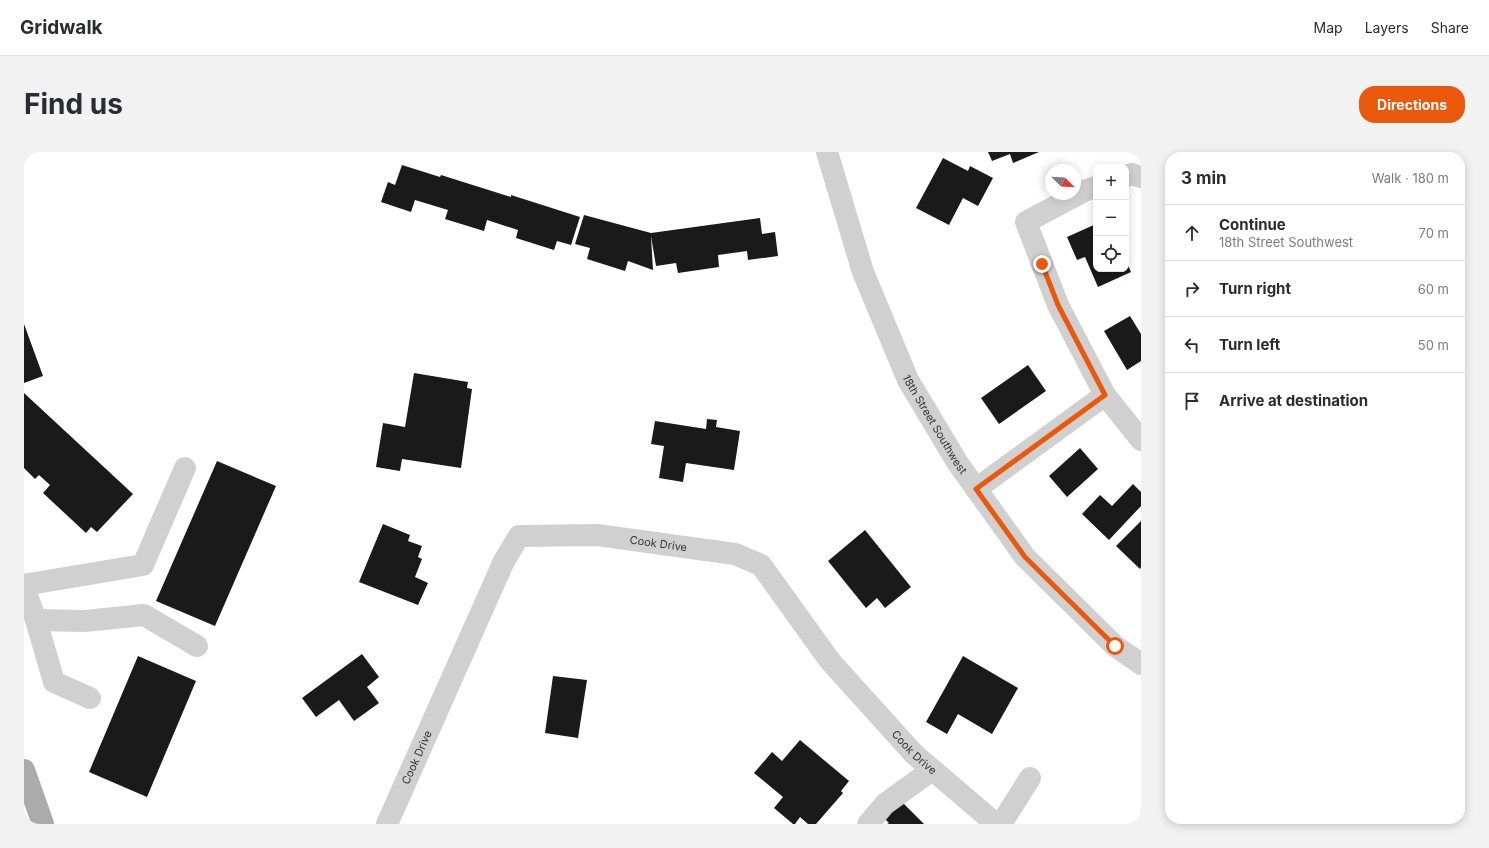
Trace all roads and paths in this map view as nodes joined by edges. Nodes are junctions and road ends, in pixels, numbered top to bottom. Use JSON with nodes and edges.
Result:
{"nodes":[{"id":1,"x":826,"y":152,"type":"edge"},
{"id":2,"x":1129,"y":175,"type":"edge"},
{"id":3,"x":1141,"y":177,"type":"edge"},
{"id":4,"x":1093,"y":188,"type":"edge"},
{"id":5,"x":1105,"y":395,"type":"junction"},
{"id":6,"x":1141,"y":440,"type":"edge"},
{"id":7,"x":185,"y":468,"type":"dead end"},
{"id":8,"x":976,"y":489,"type":"junction"},
{"id":9,"x":24,"y":586,"type":"edge"},
{"id":10,"x":36,"y":620,"type":"junction"},
{"id":11,"x":197,"y":646,"type":"dead end"},
{"id":12,"x":1141,"y":664,"type":"edge"},
{"id":13,"x":90,"y":698,"type":"dead end"},
{"id":14,"x":24,"y":770,"type":"edge"},
{"id":15,"x":932,"y":770,"type":"junction"},
{"id":16,"x":1030,"y":778,"type":"dead end"},
{"id":17,"x":43,"y":824,"type":"edge"},
{"id":18,"x":387,"y":824,"type":"edge"},
{"id":19,"x":868,"y":824,"type":"edge"},
{"id":20,"x":996,"y":824,"type":"edge"},
{"id":21,"x":1001,"y":824,"type":"edge"}],
"edges":[{"from":1,"to":8,"type":"street","name":"18th Street Southwest"},
{"from":2,"to":3,"type":"street"},
{"from":4,"to":5,"type":"street"},
{"from":5,"to":6,"type":"street"},
{"from":5,"to":8,"type":"street"},
{"from":7,"to":9,"type":"street"},
{"from":8,"to":12,"type":"street","name":"18th Street Southwest"},
{"from":9,"to":10,"type":"street"},
{"from":10,"to":11,"type":"street"},
{"from":10,"to":13,"type":"street"},
{"from":14,"to":17,"type":"main road"},
{"from":15,"to":18,"type":"street","name":"Cook Drive"},
{"from":15,"to":19,"type":"street"},
{"from":15,"to":20,"type":"street","name":"Cook Drive"},
{"from":16,"to":21,"type":"street"}]}
